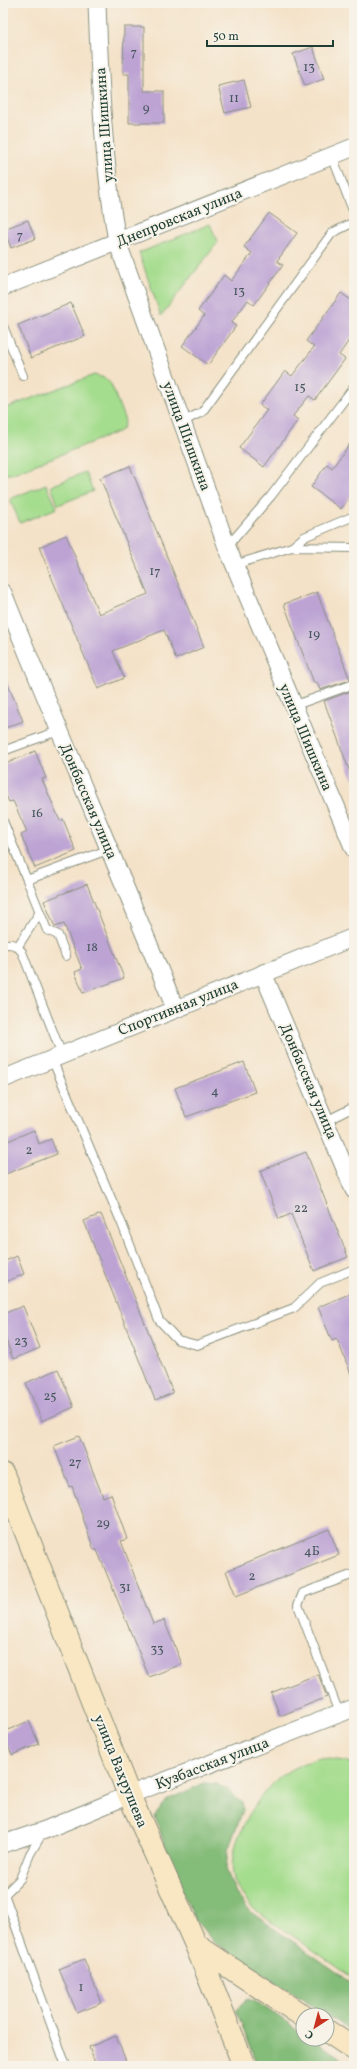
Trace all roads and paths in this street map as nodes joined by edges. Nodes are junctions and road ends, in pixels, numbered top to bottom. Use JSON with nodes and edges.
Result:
{"nodes":[{"id":1,"x":97,"y":3,"type":"edge"},
{"id":2,"x":354,"y":147,"type":"edge"},
{"id":3,"x":332,"y":156,"type":"junction"},
{"id":4,"x":354,"y":213,"type":"edge"},
{"id":5,"x":354,"y":222,"type":"edge"},
{"id":6,"x":117,"y":242,"type":"junction"},
{"id":7,"x":3,"y":287,"type":"edge"},
{"id":8,"x":3,"y":326,"type":"edge"},
{"id":9,"x":23,"y":376,"type":"dead end"},
{"id":10,"x":354,"y":386,"type":"edge"},
{"id":11,"x":182,"y":422,"type":"junction"},
{"id":12,"x":354,"y":516,"type":"edge"},
{"id":13,"x":227,"y":547,"type":"junction"},
{"id":14,"x":292,"y":547,"type":"junction"},
{"id":15,"x":354,"y":548,"type":"edge"},
{"id":16,"x":234,"y":565,"type":"junction"},
{"id":17,"x":3,"y":593,"type":"edge"},
{"id":18,"x":354,"y":684,"type":"edge"},
{"id":19,"x":293,"y":706,"type":"junction"},
{"id":20,"x":58,"y":731,"type":"junction"},
{"id":21,"x":3,"y":752,"type":"edge"},
{"id":22,"x":3,"y":821,"type":"edge"},
{"id":23,"x":110,"y":849,"type":"junction"},
{"id":24,"x":354,"y":849,"type":"edge"},
{"id":25,"x":27,"y":880,"type":"junction"},
{"id":26,"x":40,"y":912,"type":"junction"},
{"id":27,"x":354,"y":937,"type":"edge"},
{"id":28,"x":3,"y":945,"type":"edge"},
{"id":29,"x":18,"y":946,"type":"junction"},
{"id":30,"x":66,"y":956,"type":"dead end"},
{"id":31,"x":263,"y":973,"type":"junction"},
{"id":32,"x":175,"y":1008,"type":"junction"},
{"id":33,"x":57,"y":1057,"type":"junction"},
{"id":34,"x":3,"y":1078,"type":"edge"},
{"id":35,"x":354,"y":1107,"type":"edge"},
{"id":36,"x":326,"y":1121,"type":"junction"},
{"id":37,"x":354,"y":1190,"type":"edge"},
{"id":38,"x":354,"y":1269,"type":"edge"},
{"id":39,"x":3,"y":1474,"type":"edge"},
{"id":40,"x":351,"y":1574,"type":"dead end"},
{"id":41,"x":347,"y":1711,"type":"edge"},
{"id":42,"x":129,"y":1795,"type":"junction"},
{"id":43,"x":45,"y":1830,"type":"junction"},
{"id":44,"x":3,"y":1844,"type":"edge"},
{"id":45,"x":4,"y":1893,"type":"edge"},
{"id":46,"x":196,"y":1945,"type":"junction"},
{"id":47,"x":295,"y":2011,"type":"edge"},
{"id":48,"x":335,"y":2036,"type":"edge"},
{"id":49,"x":354,"y":2049,"type":"edge"},
{"id":50,"x":66,"y":2066,"type":"edge"},
{"id":51,"x":244,"y":2066,"type":"edge"}],
"edges":[{"from":1,"to":6,"type":"street","name":"улица Шишкина"},
{"from":2,"to":3,"type":"street","name":"Днепровская улица"},
{"from":3,"to":4,"type":"lane"},
{"from":3,"to":6,"type":"street","name":"Днепровская улица"},
{"from":5,"to":11,"type":"lane"},
{"from":6,"to":7,"type":"street","name":"Днепровская улица"},
{"from":6,"to":11,"type":"street","name":"улица Шишкина"},
{"from":8,"to":9,"type":"lane"},
{"from":10,"to":13,"type":"lane"},
{"from":11,"to":13,"type":"street","name":"улица Шишкина"},
{"from":12,"to":14,"type":"lane"},
{"from":13,"to":16,"type":"street","name":"улица Шишкина"},
{"from":14,"to":15,"type":"lane"},
{"from":14,"to":16,"type":"lane"},
{"from":16,"to":19,"type":"street","name":"улица Шишкина"},
{"from":17,"to":20,"type":"street","name":"Донбасская улица"},
{"from":18,"to":19,"type":"lane"},
{"from":19,"to":24,"type":"street","name":"улица Шишкина"},
{"from":20,"to":21,"type":"lane"},
{"from":20,"to":23,"type":"street","name":"Донбасская улица"},
{"from":22,"to":25,"type":"lane"},
{"from":23,"to":25,"type":"lane"},
{"from":23,"to":32,"type":"street","name":"Донбасская улица"},
{"from":25,"to":26,"type":"lane"},
{"from":26,"to":29,"type":"lane"},
{"from":26,"to":30,"type":"lane"},
{"from":27,"to":31,"type":"street","name":"Спортивная улица"},
{"from":28,"to":29,"type":"lane"},
{"from":29,"to":33,"type":"lane"},
{"from":31,"to":32,"type":"street","name":"Спортивная улица"},
{"from":31,"to":36,"type":"street","name":"Донбасская улица"},
{"from":32,"to":33,"type":"street","name":"Спортивная улица"},
{"from":33,"to":34,"type":"street","name":"Спортивная улица"},
{"from":33,"to":38,"type":"lane"},
{"from":35,"to":36,"type":"lane"},
{"from":36,"to":37,"type":"street","name":"Донбасская улица"},
{"from":39,"to":42,"type":"main road","name":"улица Вахрушева"},
{"from":40,"to":41,"type":"lane"},
{"from":41,"to":42,"type":"street","name":"Кузбасская улица"},
{"from":42,"to":43,"type":"street","name":"Кузбасская улица"},
{"from":42,"to":46,"type":"main road","name":"улица Вахрушева"},
{"from":43,"to":44,"type":"street","name":"Кузбасская улица"},
{"from":43,"to":45,"type":"lane"},
{"from":45,"to":50,"type":"lane"},
{"from":46,"to":47,"type":"main road"},
{"from":46,"to":51,"type":"main road","name":"улица Вахрушева"},
{"from":48,"to":49,"type":"main road"}]}
